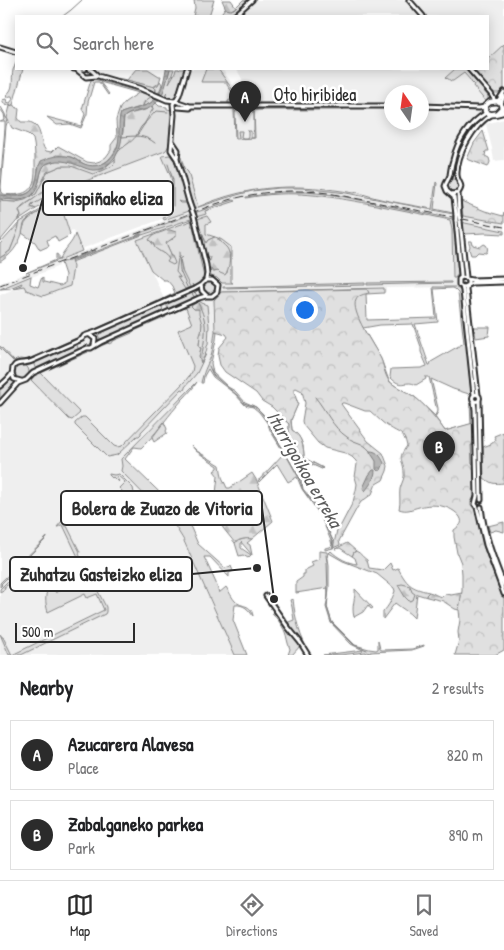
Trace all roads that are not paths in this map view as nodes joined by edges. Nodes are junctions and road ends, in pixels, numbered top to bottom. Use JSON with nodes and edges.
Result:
{"nodes":[{"id":1,"x":252,"y":0,"type":"edge"},
{"id":2,"x":409,"y":0,"type":"edge"},
{"id":3,"x":235,"y":15,"type":"edge"},
{"id":4,"x":422,"y":15,"type":"edge"},
{"id":5,"x":0,"y":46,"type":"edge"},
{"id":6,"x":15,"y":52,"type":"edge"},
{"id":7,"x":77,"y":70,"type":"edge"},
{"id":8,"x":83,"y":70,"type":"edge"},
{"id":9,"x":91,"y":70,"type":"edge"},
{"id":10,"x":187,"y":70,"type":"edge"},
{"id":11,"x":470,"y":70,"type":"edge"},
{"id":12,"x":83,"y":74,"type":"junction"},
{"id":13,"x":98,"y":76,"type":"junction"},
{"id":14,"x":89,"y":77,"type":"junction"},
{"id":15,"x":504,"y":92,"type":"edge"},
{"id":16,"x":504,"y":96,"type":"edge"},
{"id":17,"x":176,"y":104,"type":"junction"},
{"id":18,"x":498,"y":104,"type":"edge"},
{"id":19,"x":384,"y":106,"type":"edge"},
{"id":20,"x":429,"y":107,"type":"edge"},
{"id":21,"x":485,"y":110,"type":"junction"},
{"id":22,"x":504,"y":112,"type":"edge"},
{"id":23,"x":494,"y":114,"type":"junction"},
{"id":24,"x":448,"y":180,"type":"junction"},
{"id":25,"x":458,"y":180,"type":"junction"},
{"id":26,"x":458,"y":193,"type":"junction"},
{"id":27,"x":452,"y":194,"type":"junction"},
{"id":28,"x":457,"y":215,"type":"junction"},
{"id":29,"x":458,"y":221,"type":"junction"},
{"id":30,"x":460,"y":277,"type":"junction"},
{"id":31,"x":467,"y":278,"type":"junction"},
{"id":32,"x":208,"y":279,"type":"junction"},
{"id":33,"x":504,"y":281,"type":"edge"},
{"id":34,"x":467,"y":284,"type":"junction"},
{"id":35,"x":201,"y":285,"type":"junction"},
{"id":36,"x":462,"y":287,"type":"junction"},
{"id":37,"x":206,"y":296,"type":"junction"},
{"id":38,"x":90,"y":335,"type":"junction"},
{"id":39,"x":82,"y":339,"type":"junction"},
{"id":40,"x":94,"y":346,"type":"junction"},
{"id":41,"x":87,"y":348,"type":"junction"},
{"id":42,"x":28,"y":369,"type":"junction"},
{"id":43,"x":12,"y":373,"type":"junction"},
{"id":44,"x":21,"y":381,"type":"junction"},
{"id":45,"x":0,"y":386,"type":"edge"},
{"id":46,"x":476,"y":395,"type":"junction"},
{"id":47,"x":479,"y":400,"type":"junction"},
{"id":48,"x":474,"y":401,"type":"junction"},
{"id":49,"x":0,"y":403,"type":"edge"},
{"id":50,"x":476,"y":500,"type":"junction"},
{"id":51,"x":481,"y":500,"type":"junction"},
{"id":52,"x":479,"y":507,"type":"junction"},
{"id":53,"x":504,"y":585,"type":"edge"},
{"id":54,"x":504,"y":594,"type":"edge"},
{"id":55,"x":266,"y":596,"type":"dead end"},
{"id":56,"x":308,"y":655,"type":"edge"}],
"edges":[{"from":1,"to":3,"type":"street"},
{"from":2,"to":4,"type":"street"},
{"from":5,"to":6,"type":"street"},
{"from":7,"to":12,"type":"street"},
{"from":8,"to":12,"type":"street"},
{"from":9,"to":13,"type":"street"},
{"from":9,"to":14,"type":"street"},
{"from":10,"to":17,"type":"street"},
{"from":11,"to":18,"type":"street"},
{"from":12,"to":14,"type":"street"},
{"from":13,"to":14,"type":"street"},
{"from":13,"to":17,"type":"street"},
{"from":15,"to":18,"type":"street"},
{"from":16,"to":18,"type":"street"},
{"from":17,"to":19,"type":"street","name":"Oto hiribidea"},
{"from":17,"to":32,"type":"street","bridge":true},
{"from":18,"to":21,"type":"main road"},
{"from":18,"to":23,"type":"main road"},
{"from":20,"to":21,"type":"street"},
{"from":21,"to":23,"type":"main road"},
{"from":21,"to":24,"type":"street"},
{"from":22,"to":23,"type":"main road"},
{"from":23,"to":25,"type":"street"},
{"from":24,"to":25,"type":"street"},
{"from":24,"to":27,"type":"street"},
{"from":25,"to":26,"type":"street"},
{"from":26,"to":27,"type":"street"},
{"from":26,"to":28,"type":"street"},
{"from":27,"to":28,"type":"street"},
{"from":28,"to":29,"type":"street","bridge":true},
{"from":29,"to":30,"type":"street"},
{"from":29,"to":31,"type":"street"},
{"from":30,"to":31,"type":"street"},
{"from":30,"to":36,"type":"street"},
{"from":31,"to":33,"type":"street"},
{"from":31,"to":34,"type":"street"},
{"from":32,"to":35,"type":"street"},
{"from":32,"to":37,"type":"street"},
{"from":33,"to":34,"type":"street"},
{"from":34,"to":36,"type":"street"},
{"from":34,"to":46,"type":"street"},
{"from":35,"to":37,"type":"street"},
{"from":35,"to":38,"type":"street"},
{"from":36,"to":46,"type":"street"},
{"from":37,"to":40,"type":"street"},
{"from":38,"to":39,"type":"street"},
{"from":38,"to":40,"type":"street"},
{"from":39,"to":41,"type":"street"},
{"from":39,"to":42,"type":"street"},
{"from":40,"to":41,"type":"street"},
{"from":41,"to":42,"type":"street"},
{"from":42,"to":43,"type":"street"},
{"from":42,"to":44,"type":"street"},
{"from":43,"to":44,"type":"street"},
{"from":43,"to":45,"type":"street"},
{"from":44,"to":49,"type":"street"},
{"from":46,"to":47,"type":"street"},
{"from":46,"to":48,"type":"street"},
{"from":47,"to":48,"type":"street"},
{"from":47,"to":51,"type":"street"},
{"from":48,"to":50,"type":"street"},
{"from":50,"to":51,"type":"street"},
{"from":50,"to":52,"type":"street"},
{"from":51,"to":52,"type":"street"},
{"from":52,"to":53,"type":"street"},
{"from":52,"to":54,"type":"street"},
{"from":55,"to":56,"type":"street"}]}
